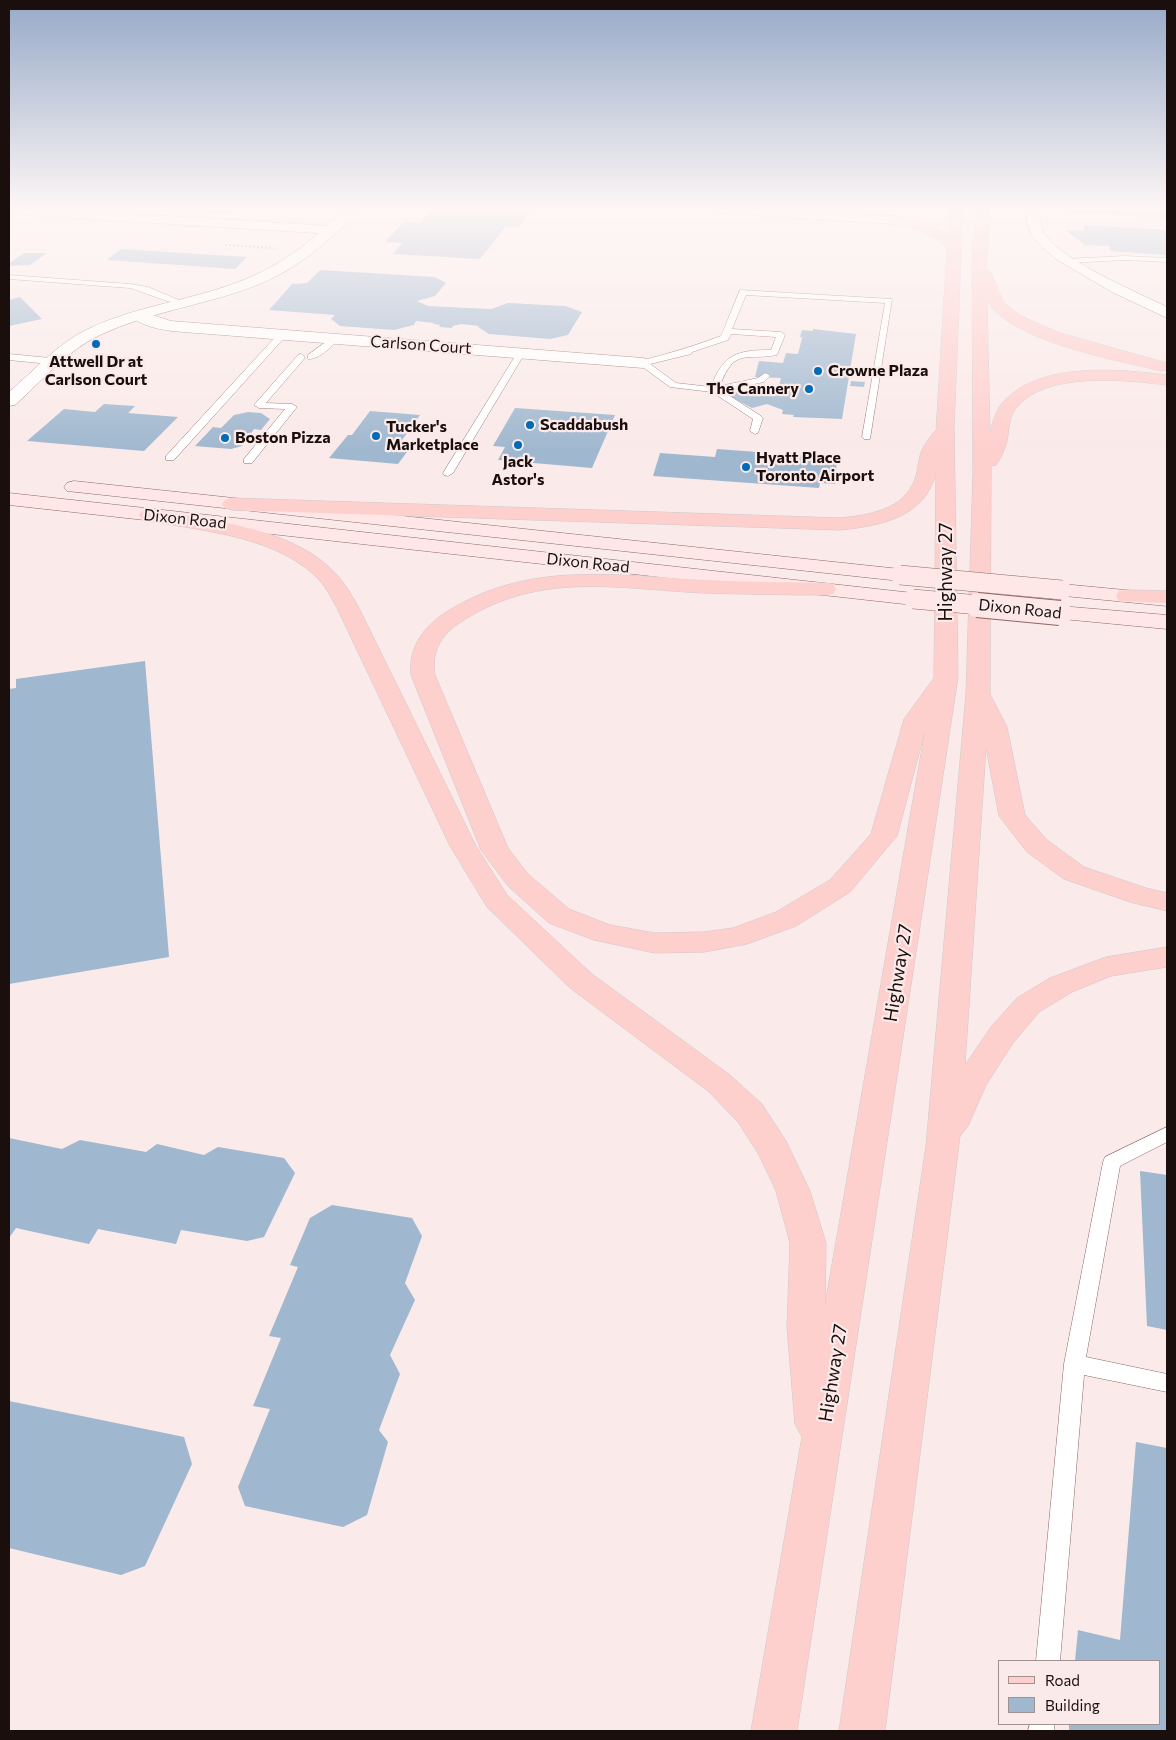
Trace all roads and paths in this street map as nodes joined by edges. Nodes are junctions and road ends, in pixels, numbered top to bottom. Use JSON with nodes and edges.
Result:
{"nodes":[{"id":1,"x":148,"y":290,"type":"edge"},
{"id":2,"x":224,"y":290,"type":"edge"},
{"id":3,"x":951,"y":290,"type":"edge"},
{"id":4,"x":979,"y":290,"type":"edge"},
{"id":5,"x":991,"y":290,"type":"edge"},
{"id":6,"x":1124,"y":290,"type":"edge"},
{"id":7,"x":182,"y":303,"type":"junction"},
{"id":8,"x":1167,"y":313,"type":"edge"},
{"id":9,"x":140,"y":316,"type":"junction"},
{"id":10,"x":727,"y":331,"type":"junction"},
{"id":11,"x":282,"y":335,"type":"junction"},
{"id":12,"x":331,"y":342,"type":"junction"},
{"id":13,"x":521,"y":353,"type":"junction"},
{"id":14,"x":9,"y":357,"type":"edge"},
{"id":15,"x":324,"y":358,"type":"dead end"},
{"id":16,"x":643,"y":363,"type":"junction"},
{"id":17,"x":46,"y":364,"type":"junction"},
{"id":18,"x":1167,"y":368,"type":"edge"},
{"id":19,"x":764,"y":376,"type":"dead end"},
{"id":20,"x":1167,"y":380,"type":"edge"},
{"id":21,"x":9,"y":390,"type":"edge"},
{"id":22,"x":714,"y":390,"type":"junction"},
{"id":23,"x":9,"y":401,"type":"edge"},
{"id":24,"x":945,"y":428,"type":"junction"},
{"id":25,"x":755,"y":430,"type":"dead end"},
{"id":26,"x":867,"y":437,"type":"dead end"},
{"id":27,"x":170,"y":458,"type":"dead end"},
{"id":28,"x":248,"y":461,"type":"dead end"},
{"id":29,"x":448,"y":473,"type":"dead end"},
{"id":30,"x":982,"y":473,"type":"junction"},
{"id":31,"x":57,"y":485,"type":"dead end"},
{"id":32,"x":9,"y":499,"type":"edge"},
{"id":33,"x":232,"y":504,"type":"junction"},
{"id":34,"x":149,"y":515,"type":"junction"},
{"id":35,"x":825,"y":589,"type":"junction"},
{"id":36,"x":1167,"y":598,"type":"edge"},
{"id":37,"x":1167,"y":622,"type":"edge"},
{"id":38,"x":946,"y":676,"type":"junction"},
{"id":39,"x":978,"y":694,"type":"junction"},
{"id":40,"x":1167,"y":902,"type":"edge"},
{"id":41,"x":1167,"y":957,"type":"edge"},
{"id":42,"x":1167,"y":1134,"type":"edge"},
{"id":43,"x":943,"y":1146,"type":"junction"},
{"id":44,"x":1074,"y":1364,"type":"junction"},
{"id":45,"x":1167,"y":1383,"type":"edge"},
{"id":46,"x":818,"y":1462,"type":"junction"},
{"id":47,"x":1048,"y":1660,"type":"edge"},
{"id":48,"x":774,"y":1731,"type":"edge"},
{"id":49,"x":862,"y":1731,"type":"edge"}],
"edges":[{"from":1,"to":7,"type":"lane"},
{"from":2,"to":7,"type":"street"},
{"from":3,"to":24,"type":"main road","name":"Highway 27"},
{"from":4,"to":30,"type":"main road","name":"Highway 27"},
{"from":5,"to":18,"type":"main road"},
{"from":6,"to":8,"type":"street"},
{"from":7,"to":9,"type":"street"},
{"from":9,"to":11,"type":"street","name":"Carlson Court"},
{"from":9,"to":17,"type":"street"},
{"from":10,"to":16,"type":"lane"},
{"from":10,"to":22,"type":"lane"},
{"from":10,"to":26,"type":"lane"},
{"from":11,"to":12,"type":"street","name":"Carlson Court"},
{"from":11,"to":27,"type":"lane"},
{"from":12,"to":13,"type":"street","name":"Carlson Court"},
{"from":12,"to":15,"type":"lane"},
{"from":12,"to":28,"type":"lane"},
{"from":13,"to":16,"type":"street","name":"Carlson Court"},
{"from":13,"to":29,"type":"lane"},
{"from":14,"to":17,"type":"lane"},
{"from":16,"to":22,"type":"lane"},
{"from":17,"to":21,"type":"street"},
{"from":17,"to":23,"type":"street"},
{"from":19,"to":22,"type":"lane"},
{"from":20,"to":30,"type":"main road"},
{"from":22,"to":25,"type":"lane"},
{"from":24,"to":33,"type":"main road"},
{"from":24,"to":38,"type":"main road","name":"Highway 27"},
{"from":30,"to":39,"type":"main road","name":"Highway 27"},
{"from":31,"to":33,"type":"main road","name":"Dixon Road"},
{"from":32,"to":34,"type":"main road","name":"Dixon Road"},
{"from":33,"to":36,"type":"main road","name":"Dixon Road","bridge":true},
{"from":34,"to":35,"type":"main road","name":"Dixon Road"},
{"from":34,"to":46,"type":"main road"},
{"from":35,"to":37,"type":"main road","name":"Dixon Road","bridge":true},
{"from":35,"to":38,"type":"main road"},
{"from":38,"to":46,"type":"main road","name":"Highway 27"},
{"from":39,"to":40,"type":"main road"},
{"from":39,"to":43,"type":"main road","name":"Highway 27"},
{"from":41,"to":43,"type":"main road"},
{"from":42,"to":44,"type":"lane"},
{"from":43,"to":49,"type":"main road","name":"Highway 27"},
{"from":44,"to":45,"type":"lane"},
{"from":44,"to":47,"type":"lane"},
{"from":46,"to":48,"type":"main road","name":"Highway 27"}]}
